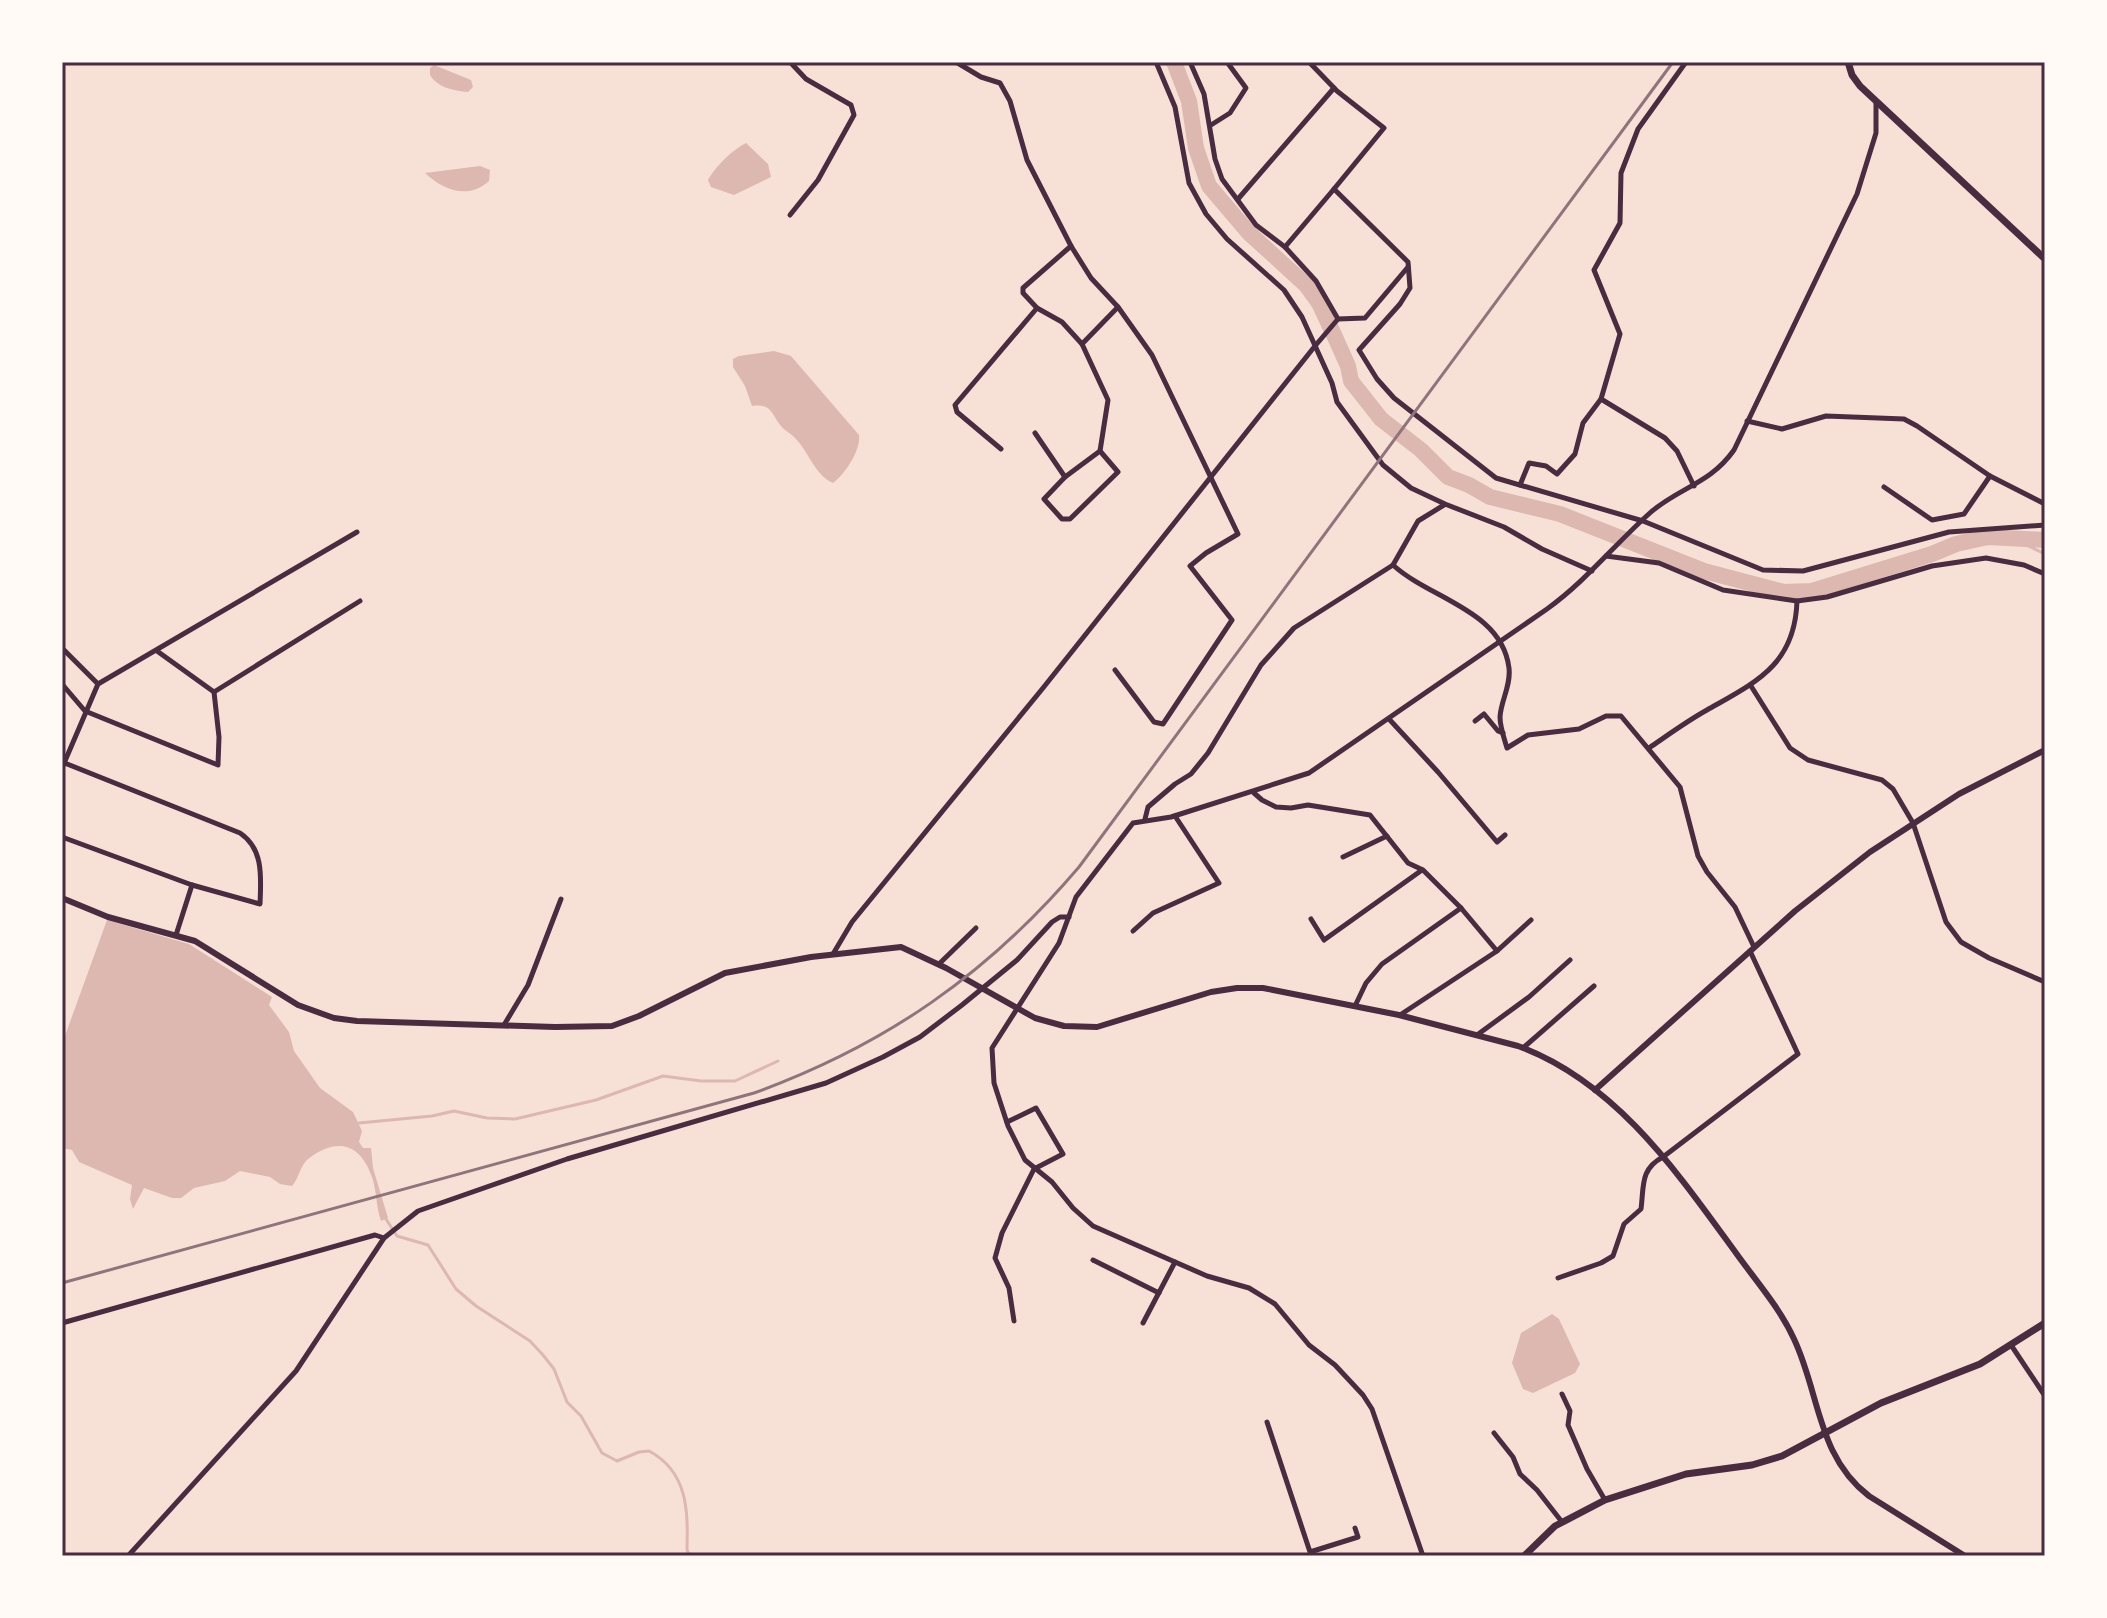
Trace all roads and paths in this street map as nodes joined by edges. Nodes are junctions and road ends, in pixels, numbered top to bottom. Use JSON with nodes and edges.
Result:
{"nodes":[{"id":1,"x":790,"y":62,"type":"edge"},
{"id":2,"x":956,"y":62,"type":"edge"},
{"id":3,"x":1156,"y":62,"type":"edge"},
{"id":4,"x":1190,"y":62,"type":"edge"},
{"id":5,"x":1227,"y":62,"type":"edge"},
{"id":6,"x":1309,"y":62,"type":"edge"},
{"id":7,"x":1686,"y":62,"type":"edge"},
{"id":8,"x":1848,"y":62,"type":"edge"},
{"id":9,"x":1334,"y":88,"type":"junction"},
{"id":10,"x":1876,"y":101,"type":"junction"},
{"id":11,"x":1211,"y":125,"type":"junction"},
{"id":12,"x":1334,"y":189,"type":"junction"},
{"id":13,"x":1238,"y":199,"type":"junction"},
{"id":14,"x":790,"y":215,"type":"dead end"},
{"id":15,"x":1071,"y":246,"type":"junction"},
{"id":16,"x":1285,"y":247,"type":"junction"},
{"id":17,"x":2045,"y":259,"type":"edge"},
{"id":18,"x":1408,"y":267,"type":"junction"},
{"id":19,"x":1118,"y":307,"type":"junction"},
{"id":20,"x":1037,"y":308,"type":"junction"},
{"id":21,"x":1338,"y":319,"type":"junction"},
{"id":22,"x":1082,"y":344,"type":"junction"},
{"id":23,"x":1315,"y":346,"type":"junction"},
{"id":24,"x":1601,"y":399,"type":"junction"},
{"id":25,"x":1747,"y":421,"type":"junction"},
{"id":26,"x":1035,"y":433,"type":"dead end"},
{"id":27,"x":1001,"y":449,"type":"dead end"},
{"id":28,"x":1100,"y":451,"type":"junction"},
{"id":29,"x":1990,"y":476,"type":"junction"},
{"id":30,"x":1065,"y":477,"type":"junction"},
{"id":31,"x":1209,"y":477,"type":"junction"},
{"id":32,"x":1520,"y":485,"type":"junction"},
{"id":33,"x":1694,"y":486,"type":"junction"},
{"id":34,"x":1884,"y":487,"type":"dead end"},
{"id":35,"x":1445,"y":504,"type":"junction"},
{"id":36,"x":2045,"y":504,"type":"edge"},
{"id":37,"x":1643,"y":521,"type":"junction"},
{"id":38,"x":2045,"y":525,"type":"edge"},
{"id":39,"x":357,"y":532,"type":"dead end"},
{"id":40,"x":1606,"y":556,"type":"junction"},
{"id":41,"x":1393,"y":565,"type":"junction"},
{"id":42,"x":1592,"y":571,"type":"junction"},
{"id":43,"x":2045,"y":574,"type":"edge"},
{"id":44,"x":360,"y":601,"type":"dead end"},
{"id":45,"x":1797,"y":601,"type":"junction"},
{"id":46,"x":1501,"y":640,"type":"junction"},
{"id":47,"x":62,"y":648,"type":"edge"},
{"id":48,"x":157,"y":651,"type":"junction"},
{"id":49,"x":1115,"y":670,"type":"dead end"},
{"id":50,"x":62,"y":684,"type":"edge"},
{"id":51,"x":98,"y":684,"type":"junction"},
{"id":52,"x":1751,"y":686,"type":"junction"},
{"id":53,"x":214,"y":692,"type":"junction"},
{"id":54,"x":85,"y":711,"type":"junction"},
{"id":55,"x":1389,"y":719,"type":"junction"},
{"id":56,"x":1475,"y":721,"type":"dead end"},
{"id":57,"x":1503,"y":734,"type":"junction"},
{"id":58,"x":1649,"y":748,"type":"junction"},
{"id":59,"x":2045,"y":750,"type":"edge"},
{"id":60,"x":63,"y":764,"type":"edge"},
{"id":61,"x":1254,"y":792,"type":"junction"},
{"id":62,"x":1175,"y":816,"type":"junction"},
{"id":63,"x":1145,"y":819,"type":"junction"},
{"id":64,"x":1913,"y":823,"type":"junction"},
{"id":65,"x":1505,"y":835,"type":"dead end"},
{"id":66,"x":1387,"y":836,"type":"junction"},
{"id":67,"x":62,"y":837,"type":"edge"},
{"id":68,"x":1343,"y":857,"type":"dead end"},
{"id":69,"x":1423,"y":870,"type":"junction"},
{"id":70,"x":192,"y":885,"type":"junction"},
{"id":71,"x":62,"y":898,"type":"edge"},
{"id":72,"x":561,"y":899,"type":"dead end"},
{"id":73,"x":1461,"y":908,"type":"junction"},
{"id":74,"x":1069,"y":917,"type":"junction"},
{"id":75,"x":1311,"y":919,"type":"dead end"},
{"id":76,"x":1531,"y":920,"type":"dead end"},
{"id":77,"x":976,"y":928,"type":"dead end"},
{"id":78,"x":1133,"y":931,"type":"dead end"},
{"id":79,"x":176,"y":935,"type":"junction"},
{"id":80,"x":1752,"y":949,"type":"junction"},
{"id":81,"x":1497,"y":951,"type":"junction"},
{"id":82,"x":833,"y":954,"type":"junction"},
{"id":83,"x":1570,"y":960,"type":"dead end"},
{"id":84,"x":943,"y":966,"type":"junction"},
{"id":85,"x":2045,"y":982,"type":"edge"},
{"id":86,"x":1594,"y":986,"type":"dead end"},
{"id":87,"x":1355,"y":1006,"type":"junction"},
{"id":88,"x":1019,"y":1008,"type":"junction"},
{"id":89,"x":1399,"y":1015,"type":"junction"},
{"id":90,"x":504,"y":1025,"type":"junction"},
{"id":91,"x":1477,"y":1035,"type":"junction"},
{"id":92,"x":1523,"y":1048,"type":"junction"},
{"id":93,"x":1595,"y":1090,"type":"junction"},
{"id":94,"x":1007,"y":1122,"type":"junction"},
{"id":95,"x":1663,"y":1157,"type":"junction"},
{"id":96,"x":1034,"y":1169,"type":"junction"},
{"id":97,"x":384,"y":1238,"type":"junction"},
{"id":98,"x":1093,"y":1260,"type":"dead end"},
{"id":99,"x":1175,"y":1262,"type":"junction"},
{"id":100,"x":1558,"y":1278,"type":"dead end"},
{"id":101,"x":1159,"y":1293,"type":"junction"},
{"id":102,"x":1014,"y":1321,"type":"dead end"},
{"id":103,"x":62,"y":1323,"type":"edge"},
{"id":104,"x":1143,"y":1323,"type":"dead end"},
{"id":105,"x":2045,"y":1323,"type":"edge"},
{"id":106,"x":2011,"y":1345,"type":"junction"},
{"id":107,"x":1562,"y":1394,"type":"dead end"},
{"id":108,"x":2045,"y":1396,"type":"edge"},
{"id":109,"x":1267,"y":1422,"type":"dead end"},
{"id":110,"x":1494,"y":1433,"type":"dead end"},
{"id":111,"x":1825,"y":1433,"type":"junction"},
{"id":112,"x":1605,"y":1500,"type":"junction"},
{"id":113,"x":1562,"y":1522,"type":"junction"},
{"id":114,"x":1355,"y":1528,"type":"dead end"},
{"id":115,"x":1311,"y":1554,"type":"edge"},
{"id":116,"x":128,"y":1556,"type":"edge"},
{"id":117,"x":1423,"y":1556,"type":"edge"},
{"id":118,"x":1524,"y":1556,"type":"edge"},
{"id":119,"x":1965,"y":1556,"type":"edge"}],
"edges":[{"from":1,"to":14,"type":"street"},
{"from":2,"to":15,"type":"street"},
{"from":3,"to":23,"type":"street"},
{"from":4,"to":11,"type":"street"},
{"from":5,"to":11,"type":"street"},
{"from":6,"to":9,"type":"street"},
{"from":7,"to":24,"type":"street"},
{"from":8,"to":10,"type":"main road"},
{"from":9,"to":12,"type":"street"},
{"from":9,"to":13,"type":"street"},
{"from":10,"to":17,"type":"main road"},
{"from":10,"to":25,"type":"street"},
{"from":11,"to":13,"type":"street"},
{"from":12,"to":16,"type":"street"},
{"from":12,"to":18,"type":"street"},
{"from":13,"to":16,"type":"street"},
{"from":15,"to":19,"type":"street"},
{"from":15,"to":20,"type":"street"},
{"from":16,"to":21,"type":"street"},
{"from":18,"to":21,"type":"street"},
{"from":18,"to":32,"type":"street"},
{"from":19,"to":22,"type":"street"},
{"from":19,"to":31,"type":"street"},
{"from":20,"to":22,"type":"street"},
{"from":20,"to":27,"type":"street"},
{"from":21,"to":23,"type":"street"},
{"from":22,"to":28,"type":"street"},
{"from":23,"to":31,"type":"street"},
{"from":23,"to":35,"type":"street"},
{"from":24,"to":32,"type":"street"},
{"from":24,"to":33,"type":"street"},
{"from":25,"to":29,"type":"street"},
{"from":25,"to":33,"type":"street"},
{"from":26,"to":30,"type":"street"},
{"from":28,"to":30,"type":"street"},
{"from":28,"to":30,"type":"street"},
{"from":29,"to":34,"type":"street"},
{"from":29,"to":36,"type":"street"},
{"from":31,"to":49,"type":"street"},
{"from":31,"to":82,"type":"street"},
{"from":32,"to":37,"type":"street"},
{"from":33,"to":37,"type":"street"},
{"from":35,"to":41,"type":"street"},
{"from":35,"to":42,"type":"street"},
{"from":37,"to":38,"type":"street"},
{"from":37,"to":40,"type":"street"},
{"from":39,"to":48,"type":"street"},
{"from":40,"to":42,"type":"street"},
{"from":40,"to":45,"type":"street"},
{"from":41,"to":46,"type":"street"},
{"from":41,"to":63,"type":"street"},
{"from":42,"to":46,"type":"street"},
{"from":43,"to":45,"type":"street"},
{"from":44,"to":53,"type":"street"},
{"from":45,"to":52,"type":"street"},
{"from":46,"to":55,"type":"street"},
{"from":46,"to":57,"type":"street"},
{"from":47,"to":51,"type":"street"},
{"from":48,"to":51,"type":"street"},
{"from":48,"to":53,"type":"street"},
{"from":50,"to":54,"type":"street"},
{"from":51,"to":54,"type":"street"},
{"from":52,"to":58,"type":"street"},
{"from":52,"to":64,"type":"street"},
{"from":53,"to":54,"type":"street"},
{"from":54,"to":60,"type":"street"},
{"from":55,"to":61,"type":"street"},
{"from":55,"to":65,"type":"street"},
{"from":56,"to":57,"type":"street"},
{"from":57,"to":58,"type":"street"},
{"from":58,"to":80,"type":"street"},
{"from":59,"to":64,"type":"street"},
{"from":60,"to":70,"type":"street"},
{"from":61,"to":62,"type":"street"},
{"from":61,"to":66,"type":"street"},
{"from":62,"to":63,"type":"street"},
{"from":62,"to":78,"type":"street"},
{"from":63,"to":74,"type":"street"},
{"from":64,"to":80,"type":"street"},
{"from":64,"to":85,"type":"street"},
{"from":66,"to":68,"type":"street"},
{"from":66,"to":69,"type":"street"},
{"from":67,"to":70,"type":"street"},
{"from":69,"to":73,"type":"street"},
{"from":69,"to":75,"type":"street"},
{"from":70,"to":79,"type":"street"},
{"from":71,"to":79,"type":"street"},
{"from":72,"to":90,"type":"street"},
{"from":73,"to":81,"type":"street"},
{"from":73,"to":87,"type":"street"},
{"from":74,"to":88,"type":"street"},
{"from":74,"to":97,"type":"street"},
{"from":76,"to":81,"type":"street"},
{"from":77,"to":84,"type":"street"},
{"from":79,"to":90,"type":"street"},
{"from":80,"to":93,"type":"street"},
{"from":80,"to":95,"type":"street"},
{"from":81,"to":89,"type":"street"},
{"from":82,"to":84,"type":"street"},
{"from":82,"to":90,"type":"street"},
{"from":83,"to":91,"type":"street"},
{"from":84,"to":88,"type":"street"},
{"from":86,"to":92,"type":"street"},
{"from":87,"to":88,"type":"street"},
{"from":87,"to":89,"type":"street"},
{"from":88,"to":94,"type":"street"},
{"from":89,"to":91,"type":"street"},
{"from":91,"to":92,"type":"street"},
{"from":92,"to":93,"type":"street"},
{"from":93,"to":95,"type":"street"},
{"from":94,"to":96,"type":"street"},
{"from":94,"to":96,"type":"street"},
{"from":95,"to":100,"type":"street"},
{"from":95,"to":111,"type":"street"},
{"from":96,"to":99,"type":"street"},
{"from":96,"to":102,"type":"street"},
{"from":97,"to":103,"type":"street"},
{"from":97,"to":116,"type":"street"},
{"from":98,"to":101,"type":"street"},
{"from":99,"to":101,"type":"street"},
{"from":99,"to":117,"type":"street"},
{"from":101,"to":104,"type":"street"},
{"from":105,"to":106,"type":"main road"},
{"from":106,"to":108,"type":"street"},
{"from":106,"to":111,"type":"main road"},
{"from":107,"to":112,"type":"street"},
{"from":109,"to":115,"type":"street"},
{"from":110,"to":113,"type":"street"},
{"from":111,"to":112,"type":"main road"},
{"from":111,"to":119,"type":"street"},
{"from":112,"to":113,"type":"main road"},
{"from":113,"to":118,"type":"main road"},
{"from":114,"to":115,"type":"street"}]}
